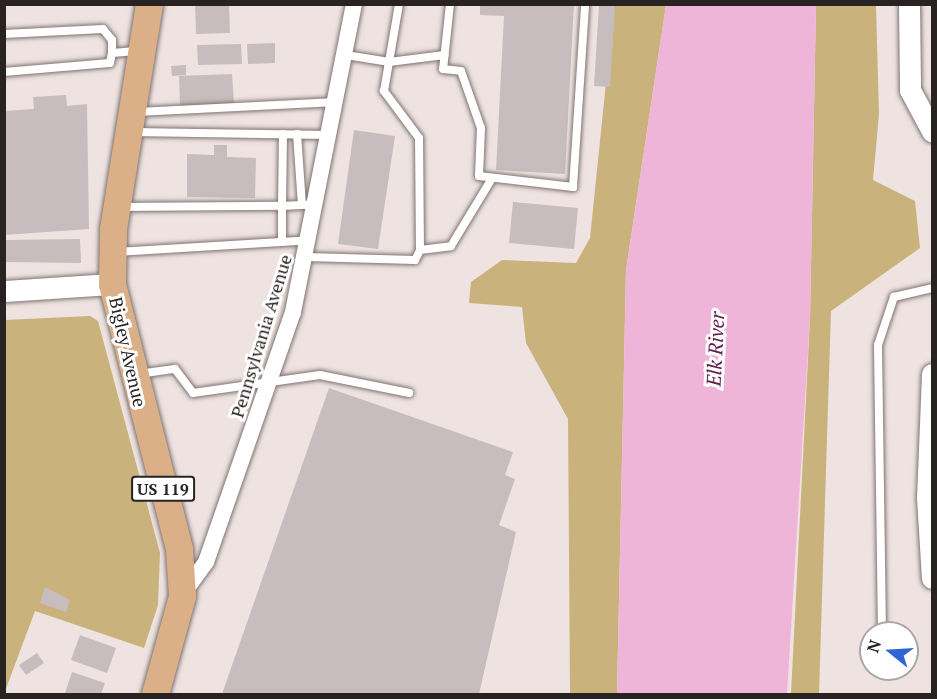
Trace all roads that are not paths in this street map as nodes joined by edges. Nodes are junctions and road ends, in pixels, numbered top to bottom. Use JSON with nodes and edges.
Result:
{"nodes":[{"id":1,"x":149,"y":4,"type":"edge"},
{"id":2,"x":354,"y":4,"type":"edge"},
{"id":3,"x":399,"y":4,"type":"edge"},
{"id":4,"x":450,"y":4,"type":"edge"},
{"id":5,"x":585,"y":4,"type":"edge"},
{"id":6,"x":909,"y":4,"type":"edge"},
{"id":7,"x":4,"y":34,"type":"edge"},
{"id":8,"x":142,"y":51,"type":"junction"},
{"id":9,"x":112,"y":53,"type":"junction"},
{"id":10,"x":445,"y":55,"type":"junction"},
{"id":11,"x":346,"y":56,"type":"junction"},
{"id":12,"x":389,"y":62,"type":"junction"},
{"id":13,"x":4,"y":72,"type":"edge"},
{"id":14,"x":338,"y":102,"type":"junction"},
{"id":15,"x":129,"y":122,"type":"junction"},
{"id":16,"x":933,"y":132,"type":"edge"},
{"id":17,"x":283,"y":134,"type":"junction"},
{"id":18,"x":297,"y":134,"type":"junction"},
{"id":19,"x":333,"y":135,"type":"junction"},
{"id":20,"x":491,"y":180,"type":"junction"},
{"id":21,"x":310,"y":204,"type":"junction"},
{"id":22,"x":282,"y":206,"type":"junction"},
{"id":23,"x":116,"y":207,"type":"junction"},
{"id":24,"x":310,"y":240,"type":"junction"},
{"id":25,"x":282,"y":242,"type":"junction"},
{"id":26,"x":420,"y":250,"type":"junction"},
{"id":27,"x":112,"y":253,"type":"junction"},
{"id":28,"x":306,"y":257,"type":"junction"},
{"id":29,"x":112,"y":284,"type":"junction"},
{"id":30,"x":933,"y":288,"type":"edge"},
{"id":31,"x":4,"y":291,"type":"edge"},
{"id":32,"x":933,"y":374,"type":"edge"},
{"id":33,"x":132,"y":375,"type":"junction"},
{"id":34,"x":271,"y":378,"type":"junction"},
{"id":35,"x":409,"y":393,"type":"dead end"},
{"id":36,"x":933,"y":578,"type":"edge"},
{"id":37,"x":182,"y":596,"type":"junction"},
{"id":38,"x":882,"y":621,"type":"edge"},
{"id":39,"x":155,"y":694,"type":"edge"}],
"edges":[{"from":1,"to":8,"type":"main road","name":"Bigley Avenue","number":"US 119"},
{"from":2,"to":11,"type":"street","name":"Pennsylvania Avenue"},
{"from":3,"to":12,"type":"lane"},
{"from":4,"to":10,"type":"lane"},
{"from":5,"to":20,"type":"lane"},
{"from":6,"to":16,"type":"street"},
{"from":7,"to":9,"type":"lane"},
{"from":8,"to":9,"type":"lane"},
{"from":8,"to":15,"type":"main road","name":"Bigley Avenue","number":"US 119"},
{"from":9,"to":13,"type":"lane"},
{"from":10,"to":12,"type":"lane"},
{"from":10,"to":20,"type":"lane"},
{"from":11,"to":12,"type":"lane"},
{"from":11,"to":14,"type":"street","name":"Pennsylvania Avenue"},
{"from":12,"to":26,"type":"lane"},
{"from":14,"to":15,"type":"lane"},
{"from":14,"to":19,"type":"street","name":"Pennsylvania Avenue"},
{"from":15,"to":17,"type":"lane"},
{"from":15,"to":23,"type":"main road","name":"Bigley Avenue","number":"US 119"},
{"from":17,"to":18,"type":"lane"},
{"from":17,"to":22,"type":"lane"},
{"from":18,"to":19,"type":"lane"},
{"from":18,"to":21,"type":"lane"},
{"from":19,"to":21,"type":"street","name":"Pennsylvania Avenue"},
{"from":20,"to":26,"type":"lane"},
{"from":21,"to":22,"type":"lane"},
{"from":21,"to":24,"type":"street","name":"Pennsylvania Avenue"},
{"from":22,"to":23,"type":"lane"},
{"from":22,"to":25,"type":"lane"},
{"from":23,"to":27,"type":"main road","name":"Bigley Avenue","number":"US 119"},
{"from":24,"to":25,"type":"lane"},
{"from":24,"to":28,"type":"street","name":"Pennsylvania Avenue"},
{"from":25,"to":27,"type":"lane"},
{"from":26,"to":28,"type":"lane"},
{"from":27,"to":29,"type":"main road","name":"Bigley Avenue","number":"US 119"},
{"from":28,"to":34,"type":"street","name":"Pennsylvania Avenue"},
{"from":29,"to":31,"type":"street"},
{"from":29,"to":33,"type":"main road","name":"Bigley Avenue","number":"US 119"},
{"from":30,"to":38,"type":"lane"},
{"from":32,"to":36,"type":"street"},
{"from":33,"to":34,"type":"lane"},
{"from":33,"to":37,"type":"main road","name":"Bigley Avenue","number":"US 119"},
{"from":34,"to":35,"type":"lane"},
{"from":34,"to":37,"type":"street","name":"Pennsylvania Avenue"},
{"from":37,"to":39,"type":"main road","name":"Bigley Avenue","number":"US 119"}]}
